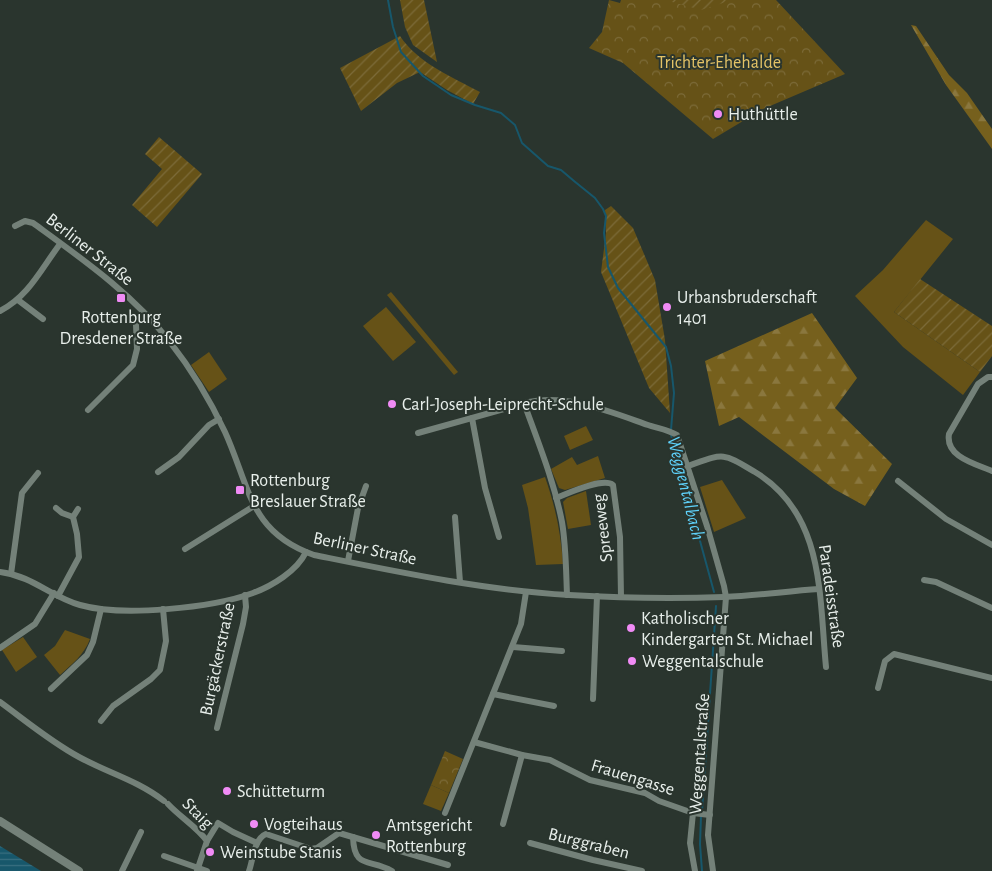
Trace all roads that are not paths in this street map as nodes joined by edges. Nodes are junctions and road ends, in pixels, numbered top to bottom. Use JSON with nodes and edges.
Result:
{"nodes":[{"id":1,"x":15,"y":226,"type":"dead end"},
{"id":2,"x":60,"y":244,"type":"junction"},
{"id":3,"x":18,"y":300,"type":"junction"},
{"id":4,"x":0,"y":311,"type":"edge"},
{"id":5,"x":143,"y":312,"type":"junction"},
{"id":6,"x":43,"y":319,"type":"dead end"},
{"id":7,"x":990,"y":377,"type":"edge"},
{"id":8,"x":524,"y":403,"type":"junction"},
{"id":9,"x":88,"y":410,"type":"dead end"},
{"id":10,"x":472,"y":418,"type":"junction"},
{"id":11,"x":219,"y":419,"type":"junction"},
{"id":12,"x":418,"y":433,"type":"dead end"},
{"id":13,"x":688,"y":466,"type":"junction"},
{"id":14,"x":992,"y":471,"type":"edge"},
{"id":15,"x":158,"y":472,"type":"dead end"},
{"id":16,"x":38,"y":473,"type":"dead end"},
{"id":17,"x":898,"y":481,"type":"dead end"},
{"id":18,"x":366,"y":486,"type":"dead end"},
{"id":19,"x":556,"y":498,"type":"junction"},
{"id":20,"x":254,"y":506,"type":"junction"},
{"id":21,"x":56,"y":508,"type":"dead end"},
{"id":22,"x":78,"y":509,"type":"dead end"},
{"id":23,"x":455,"y":516,"type":"dead end"},
{"id":24,"x":72,"y":518,"type":"junction"},
{"id":25,"x":499,"y":537,"type":"dead end"},
{"id":26,"x":992,"y":545,"type":"edge"},
{"id":27,"x":185,"y":549,"type":"dead end"},
{"id":28,"x":306,"y":552,"type":"junction"},
{"id":29,"x":348,"y":561,"type":"junction"},
{"id":30,"x":0,"y":572,"type":"edge"},
{"id":31,"x":11,"y":574,"type":"junction"},
{"id":32,"x":924,"y":580,"type":"dead end"},
{"id":33,"x":460,"y":582,"type":"junction"},
{"id":34,"x":819,"y":589,"type":"junction"},
{"id":35,"x":526,"y":592,"type":"junction"},
{"id":36,"x":56,"y":595,"type":"junction"},
{"id":37,"x":245,"y":595,"type":"junction"},
{"id":38,"x":567,"y":595,"type":"junction"},
{"id":39,"x":597,"y":596,"type":"junction"},
{"id":40,"x":621,"y":597,"type":"junction"},
{"id":41,"x":726,"y":597,"type":"junction"},
{"id":42,"x":992,"y":608,"type":"edge"},
{"id":43,"x":101,"y":609,"type":"junction"},
{"id":44,"x":163,"y":609,"type":"junction"},
{"id":45,"x":513,"y":647,"type":"junction"},
{"id":46,"x":0,"y":648,"type":"edge"},
{"id":47,"x":562,"y":651,"type":"dead end"},
{"id":48,"x":826,"y":667,"type":"dead end"},
{"id":49,"x":992,"y":678,"type":"edge"},
{"id":50,"x":51,"y":688,"type":"dead end"},
{"id":51,"x":878,"y":688,"type":"dead end"},
{"id":52,"x":493,"y":694,"type":"junction"},
{"id":53,"x":593,"y":699,"type":"dead end"},
{"id":54,"x":0,"y":702,"type":"edge"},
{"id":55,"x":554,"y":706,"type":"dead end"},
{"id":56,"x":101,"y":721,"type":"dead end"},
{"id":57,"x":217,"y":728,"type":"dead end"},
{"id":58,"x":474,"y":742,"type":"junction"},
{"id":59,"x":522,"y":755,"type":"junction"},
{"id":60,"x":695,"y":813,"type":"junction"},
{"id":61,"x":445,"y":814,"type":"dead end"},
{"id":62,"x":708,"y":815,"type":"junction"},
{"id":63,"x":0,"y":821,"type":"edge"},
{"id":64,"x":504,"y":824,"type":"dead end"},
{"id":65,"x":141,"y":832,"type":"dead end"},
{"id":66,"x":353,"y":837,"type":"junction"},
{"id":67,"x":207,"y":841,"type":"junction"},
{"id":68,"x":257,"y":843,"type":"junction"},
{"id":69,"x":530,"y":843,"type":"dead end"},
{"id":70,"x":164,"y":856,"type":"dead end"},
{"id":71,"x":448,"y":865,"type":"dead end"},
{"id":72,"x":197,"y":869,"type":"edge"},
{"id":73,"x":79,"y":871,"type":"edge"},
{"id":74,"x":122,"y":871,"type":"edge"},
{"id":75,"x":207,"y":871,"type":"edge"},
{"id":76,"x":249,"y":871,"type":"edge"},
{"id":77,"x":392,"y":871,"type":"edge"},
{"id":78,"x":642,"y":871,"type":"edge"},
{"id":79,"x":696,"y":871,"type":"edge"},
{"id":80,"x":714,"y":871,"type":"edge"}],
"edges":[{"from":1,"to":2,"type":"street","name":"Berliner Straße"},
{"from":2,"to":3,"type":"street"},
{"from":2,"to":5,"type":"street","name":"Berliner Straße"},
{"from":3,"to":4,"type":"street"},
{"from":3,"to":6,"type":"street"},
{"from":5,"to":9,"type":"street"},
{"from":5,"to":11,"type":"street","name":"Berliner Straße"},
{"from":7,"to":14,"type":"street"},
{"from":8,"to":10,"type":"street","name":"Weggentalstraße"},
{"from":8,"to":13,"type":"street","name":"Weggentalstraße"},
{"from":8,"to":19,"type":"street"},
{"from":10,"to":12,"type":"street","name":"Weggentalstraße"},
{"from":10,"to":25,"type":"street"},
{"from":11,"to":15,"type":"street"},
{"from":11,"to":20,"type":"street","name":"Berliner Straße"},
{"from":13,"to":34,"type":"street","name":"Paradeisstraße"},
{"from":13,"to":41,"type":"street","name":"Weggentalstraße"},
{"from":16,"to":31,"type":"street"},
{"from":17,"to":26,"type":"street"},
{"from":18,"to":29,"type":"street"},
{"from":19,"to":38,"type":"street"},
{"from":19,"to":40,"type":"street","name":"Spreeweg"},
{"from":20,"to":27,"type":"street"},
{"from":20,"to":28,"type":"street","name":"Berliner Straße"},
{"from":21,"to":24,"type":"street"},
{"from":22,"to":24,"type":"street"},
{"from":23,"to":33,"type":"street"},
{"from":24,"to":36,"type":"street"},
{"from":28,"to":29,"type":"street","name":"Berliner Straße"},
{"from":28,"to":37,"type":"street"},
{"from":29,"to":33,"type":"street","name":"Berliner Straße"},
{"from":30,"to":31,"type":"street"},
{"from":31,"to":36,"type":"street"},
{"from":32,"to":42,"type":"street"},
{"from":33,"to":35,"type":"street","name":"Berliner Straße"},
{"from":34,"to":41,"type":"street","name":"Berliner Straße"},
{"from":34,"to":48,"type":"street","name":"Paradeisstraße"},
{"from":35,"to":38,"type":"street","name":"Berliner Straße"},
{"from":35,"to":45,"type":"street"},
{"from":36,"to":43,"type":"street"},
{"from":36,"to":46,"type":"street"},
{"from":37,"to":44,"type":"street"},
{"from":37,"to":57,"type":"street","name":"Burgäckerstraße"},
{"from":38,"to":39,"type":"street","name":"Berliner Straße"},
{"from":39,"to":40,"type":"street","name":"Berliner Straße"},
{"from":39,"to":53,"type":"street"},
{"from":40,"to":41,"type":"street","name":"Berliner Straße"},
{"from":41,"to":62,"type":"street","name":"Weggentalstraße"},
{"from":43,"to":44,"type":"street"},
{"from":43,"to":50,"type":"street"},
{"from":44,"to":56,"type":"street"},
{"from":45,"to":47,"type":"street"},
{"from":45,"to":52,"type":"street"},
{"from":49,"to":51,"type":"street"},
{"from":52,"to":55,"type":"street"},
{"from":52,"to":58,"type":"street"},
{"from":54,"to":67,"type":"street","name":"Staig"},
{"from":58,"to":59,"type":"street","name":"Frauengasse"},
{"from":58,"to":61,"type":"street"},
{"from":59,"to":60,"type":"street","name":"Frauengasse"},
{"from":59,"to":64,"type":"street"},
{"from":60,"to":62,"type":"street","name":"Frauengasse"},
{"from":60,"to":79,"type":"street","name":"Weggentalstraße"},
{"from":62,"to":80,"type":"street","name":"Weggentalstraße"},
{"from":63,"to":73,"type":"street"},
{"from":65,"to":74,"type":"street"},
{"from":66,"to":68,"type":"street"},
{"from":66,"to":71,"type":"street"},
{"from":66,"to":77,"type":"street"},
{"from":67,"to":68,"type":"street"},
{"from":67,"to":72,"type":"street","name":"Staig"},
{"from":68,"to":76,"type":"street"},
{"from":69,"to":78,"type":"street","name":"Burggraben"},
{"from":70,"to":72,"type":"street"},
{"from":72,"to":75,"type":"street"}]}
